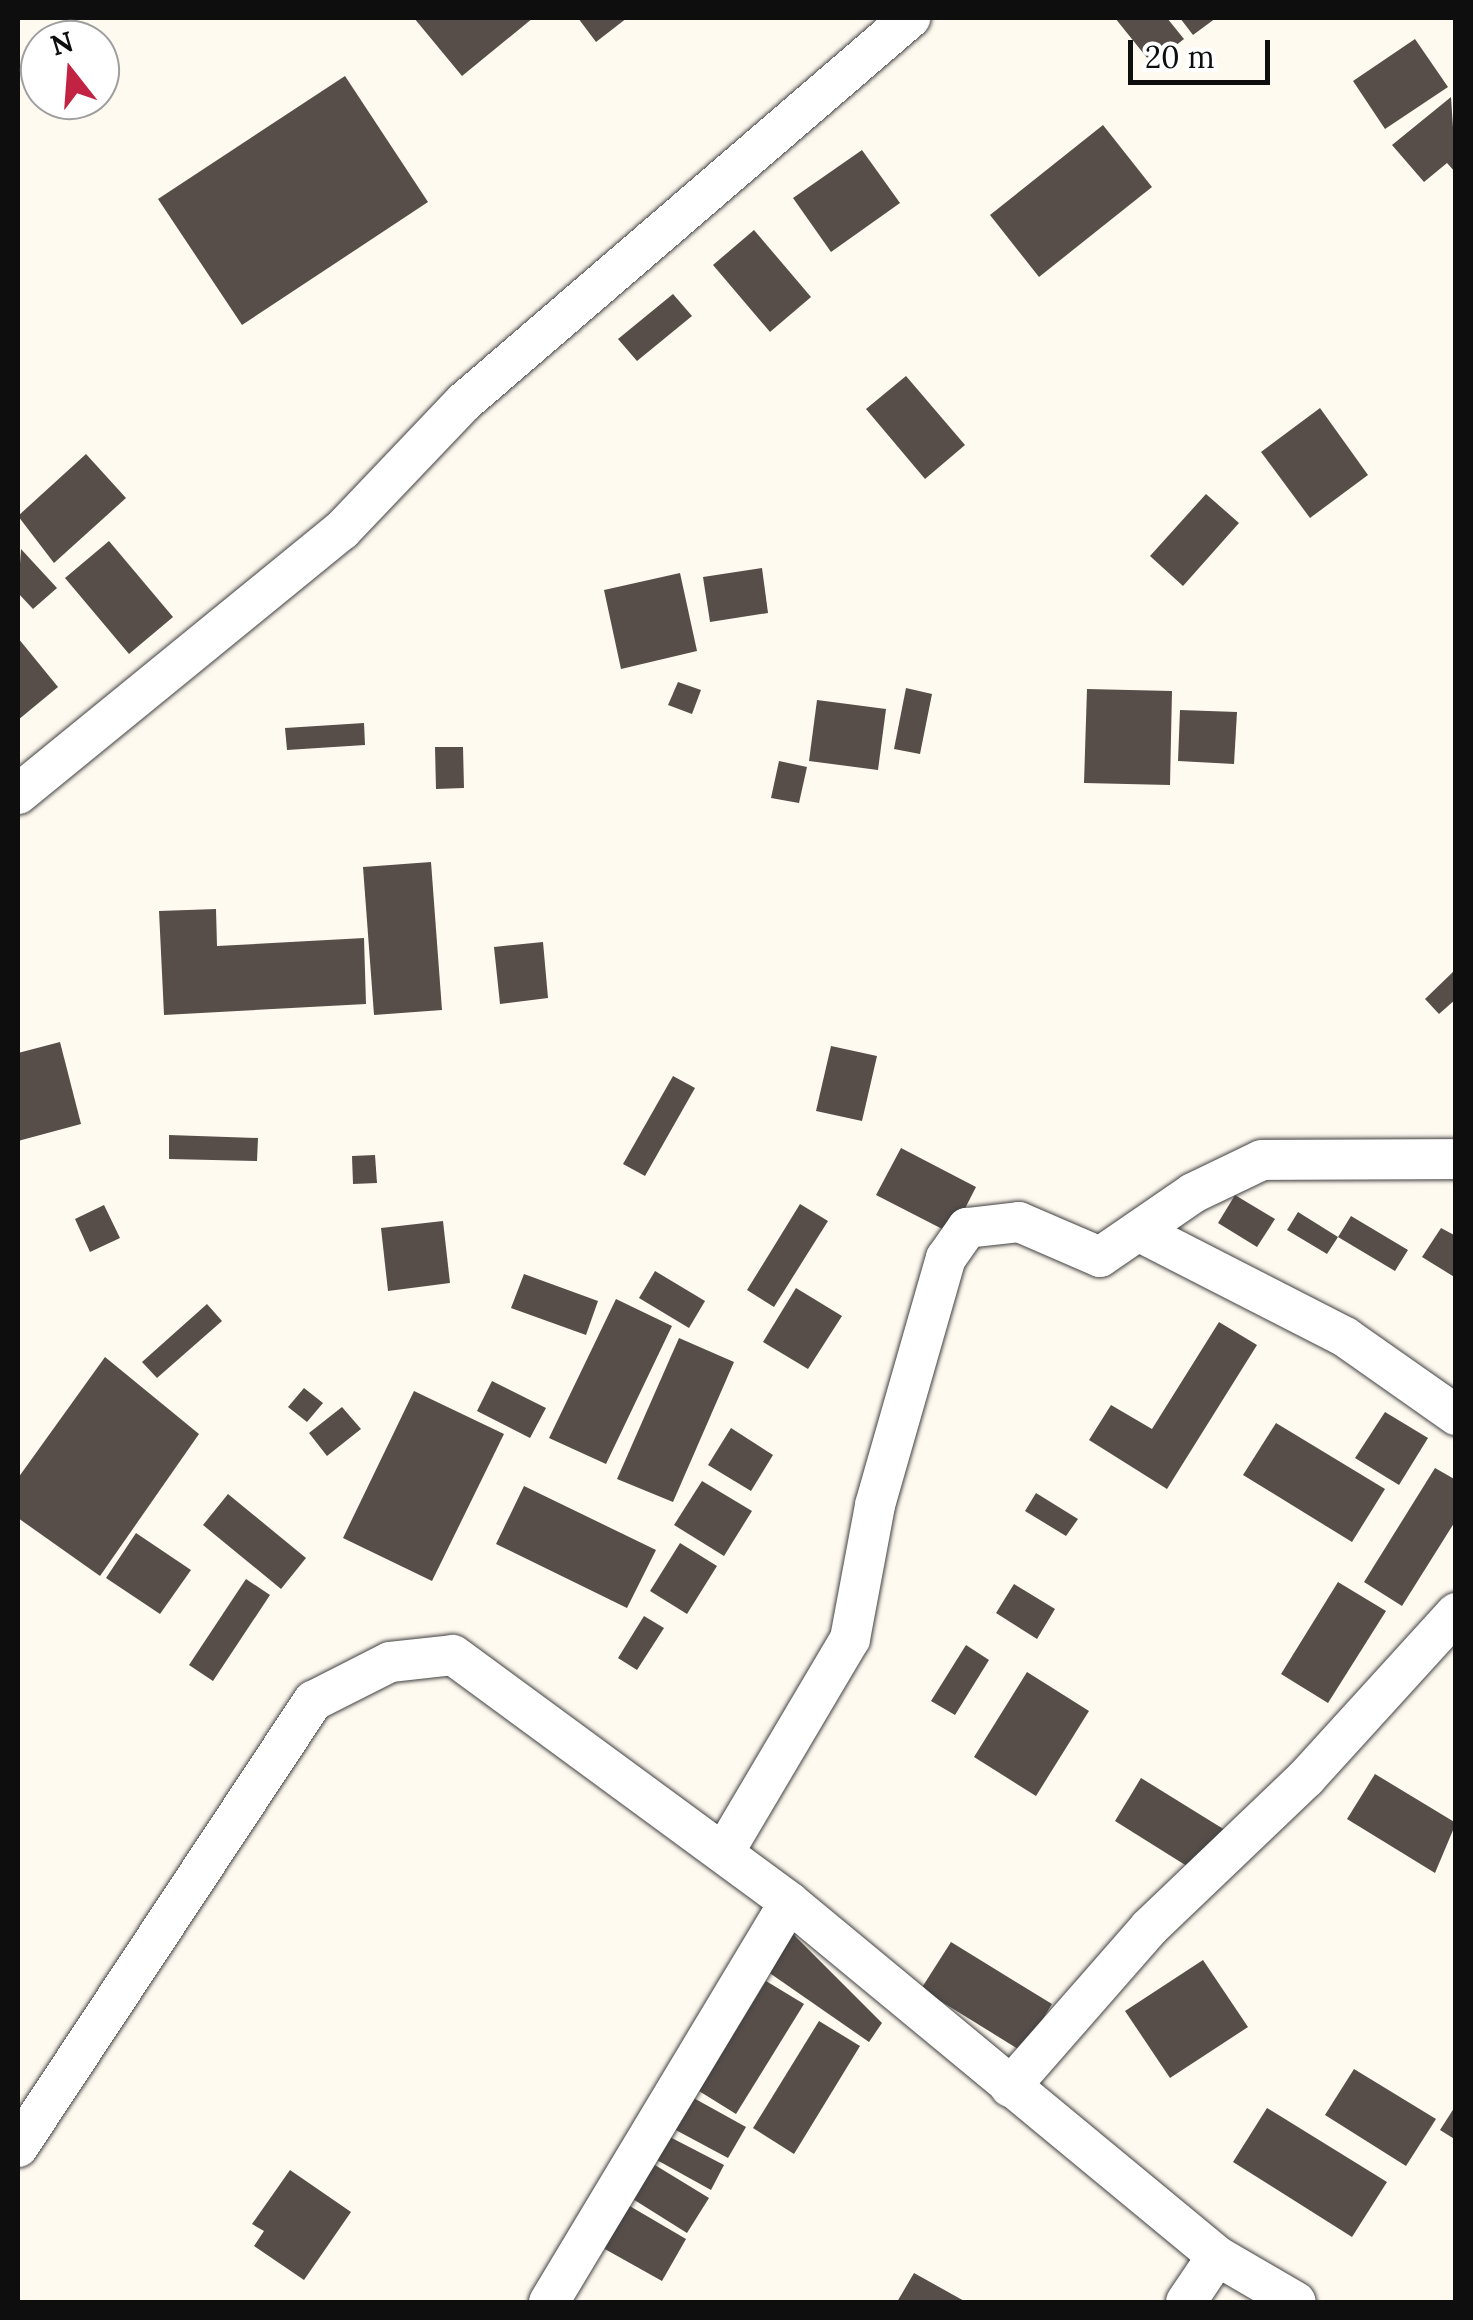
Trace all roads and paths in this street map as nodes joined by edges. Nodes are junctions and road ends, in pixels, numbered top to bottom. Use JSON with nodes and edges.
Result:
{"nodes":[{"id":1,"x":910,"y":18,"type":"edge"},
{"id":2,"x":18,"y":794,"type":"edge"},
{"id":3,"x":1456,"y":1158,"type":"edge"},
{"id":4,"x":1142,"y":1233,"type":"junction"},
{"id":5,"x":1456,"y":1415,"type":"edge"},
{"id":6,"x":1456,"y":1613,"type":"edge"},
{"id":7,"x":724,"y":1852,"type":"junction"},
{"id":8,"x":789,"y":1902,"type":"junction"},
{"id":9,"x":1010,"y":2087,"type":"junction"},
{"id":10,"x":18,"y":2147,"type":"edge"},
{"id":11,"x":1217,"y":2256,"type":"junction"},
{"id":12,"x":549,"y":2302,"type":"edge"},
{"id":13,"x":1186,"y":2302,"type":"edge"},
{"id":14,"x":1296,"y":2302,"type":"edge"}],
"edges":[{"from":1,"to":2,"type":"street"},
{"from":3,"to":4,"type":"street"},
{"from":4,"to":5,"type":"street"},
{"from":4,"to":7,"type":"street"},
{"from":6,"to":9,"type":"street"},
{"from":7,"to":8,"type":"street"},
{"from":7,"to":10,"type":"street"},
{"from":8,"to":9,"type":"street"},
{"from":8,"to":12,"type":"street"},
{"from":9,"to":11,"type":"street"},
{"from":11,"to":13,"type":"street"},
{"from":11,"to":14,"type":"street"}]}
